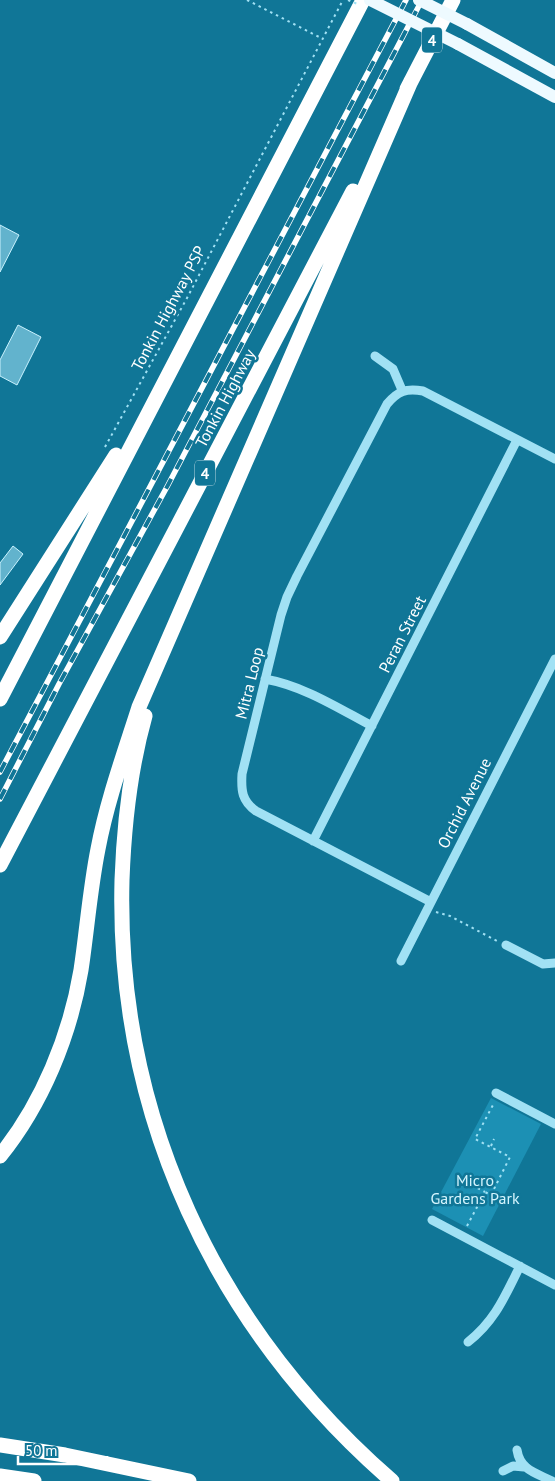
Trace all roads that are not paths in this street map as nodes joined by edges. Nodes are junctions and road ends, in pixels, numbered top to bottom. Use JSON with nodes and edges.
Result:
{"nodes":[{"id":1,"x":362,"y":0,"type":"edge"},
{"id":2,"x":370,"y":0,"type":"edge"},
{"id":3,"x":419,"y":0,"type":"edge"},
{"id":4,"x":453,"y":0,"type":"edge"},
{"id":5,"x":340,"y":44,"type":"junction"},
{"id":6,"x":555,"y":73,"type":"edge"},
{"id":7,"x":411,"y":81,"type":"junction"},
{"id":8,"x":555,"y":97,"type":"edge"},
{"id":9,"x":375,"y":356,"type":"dead end"},
{"id":10,"x":402,"y":390,"type":"junction"},
{"id":11,"x":517,"y":440,"type":"junction"},
{"id":12,"x":555,"y":459,"type":"edge"},
{"id":13,"x":172,"y":631,"type":"junction"},
{"id":14,"x":0,"y":637,"type":"edge"},
{"id":15,"x":555,"y":659,"type":"edge"},
{"id":16,"x":266,"y":679,"type":"junction"},
{"id":17,"x":0,"y":699,"type":"edge"},
{"id":18,"x":372,"y":726,"type":"junction"},
{"id":19,"x":313,"y":841,"type":"junction"},
{"id":20,"x":0,"y":865,"type":"edge"},
{"id":21,"x":429,"y":906,"type":"junction"},
{"id":22,"x":506,"y":945,"type":"road end"},
{"id":23,"x":401,"y":961,"type":"dead end"},
{"id":24,"x":555,"y":963,"type":"edge"},
{"id":25,"x":497,"y":1094,"type":"road end"},
{"id":26,"x":555,"y":1124,"type":"edge"},
{"id":27,"x":0,"y":1156,"type":"edge"},
{"id":28,"x":432,"y":1220,"type":"dead end"},
{"id":29,"x":520,"y":1266,"type":"junction"},
{"id":30,"x":555,"y":1284,"type":"edge"},
{"id":31,"x":468,"y":1342,"type":"dead end"},
{"id":32,"x":0,"y":1446,"type":"edge"},
{"id":33,"x":517,"y":1450,"type":"dead end"},
{"id":34,"x":524,"y":1467,"type":"junction"},
{"id":35,"x":503,"y":1471,"type":"dead end"},
{"id":36,"x":0,"y":1476,"type":"edge"},
{"id":37,"x":34,"y":1481,"type":"edge"},
{"id":38,"x":190,"y":1481,"type":"edge"},
{"id":39,"x":392,"y":1481,"type":"edge"},
{"id":40,"x":552,"y":1481,"type":"edge"}],
"edges":[{"from":1,"to":5,"type":"highway"},
{"from":2,"to":8,"type":"main road","bridge":true},
{"from":3,"to":6,"type":"main road","bridge":true},
{"from":4,"to":7,"type":"highway","name":"Tonkin Highway","number":"4"},
{"from":5,"to":14,"type":"highway"},
{"from":5,"to":17,"type":"highway"},
{"from":7,"to":13,"type":"highway"},
{"from":7,"to":20,"type":"highway","name":"Tonkin Highway","number":"4"},
{"from":9,"to":10,"type":"street"},
{"from":10,"to":11,"type":"street"},
{"from":10,"to":16,"type":"street","name":"Mitra Loop"},
{"from":11,"to":12,"type":"street"},
{"from":11,"to":18,"type":"street","name":"Peran Street"},
{"from":13,"to":27,"type":"highway"},
{"from":13,"to":39,"type":"highway"},
{"from":15,"to":21,"type":"street","name":"Orchid Avenue"},
{"from":16,"to":18,"type":"street"},
{"from":16,"to":19,"type":"street","name":"Mitra Loop"},
{"from":18,"to":19,"type":"street","name":"Peran Street"},
{"from":19,"to":21,"type":"street","name":"Mitra Loop"},
{"from":21,"to":23,"type":"street","name":"Orchid Avenue"},
{"from":22,"to":24,"type":"street"},
{"from":25,"to":26,"type":"street"},
{"from":28,"to":29,"type":"street"},
{"from":29,"to":30,"type":"street"},
{"from":29,"to":31,"type":"street"},
{"from":32,"to":38,"type":"highway"},
{"from":33,"to":34,"type":"street"},
{"from":34,"to":35,"type":"street"},
{"from":34,"to":40,"type":"street"},
{"from":36,"to":37,"type":"highway"}]}
